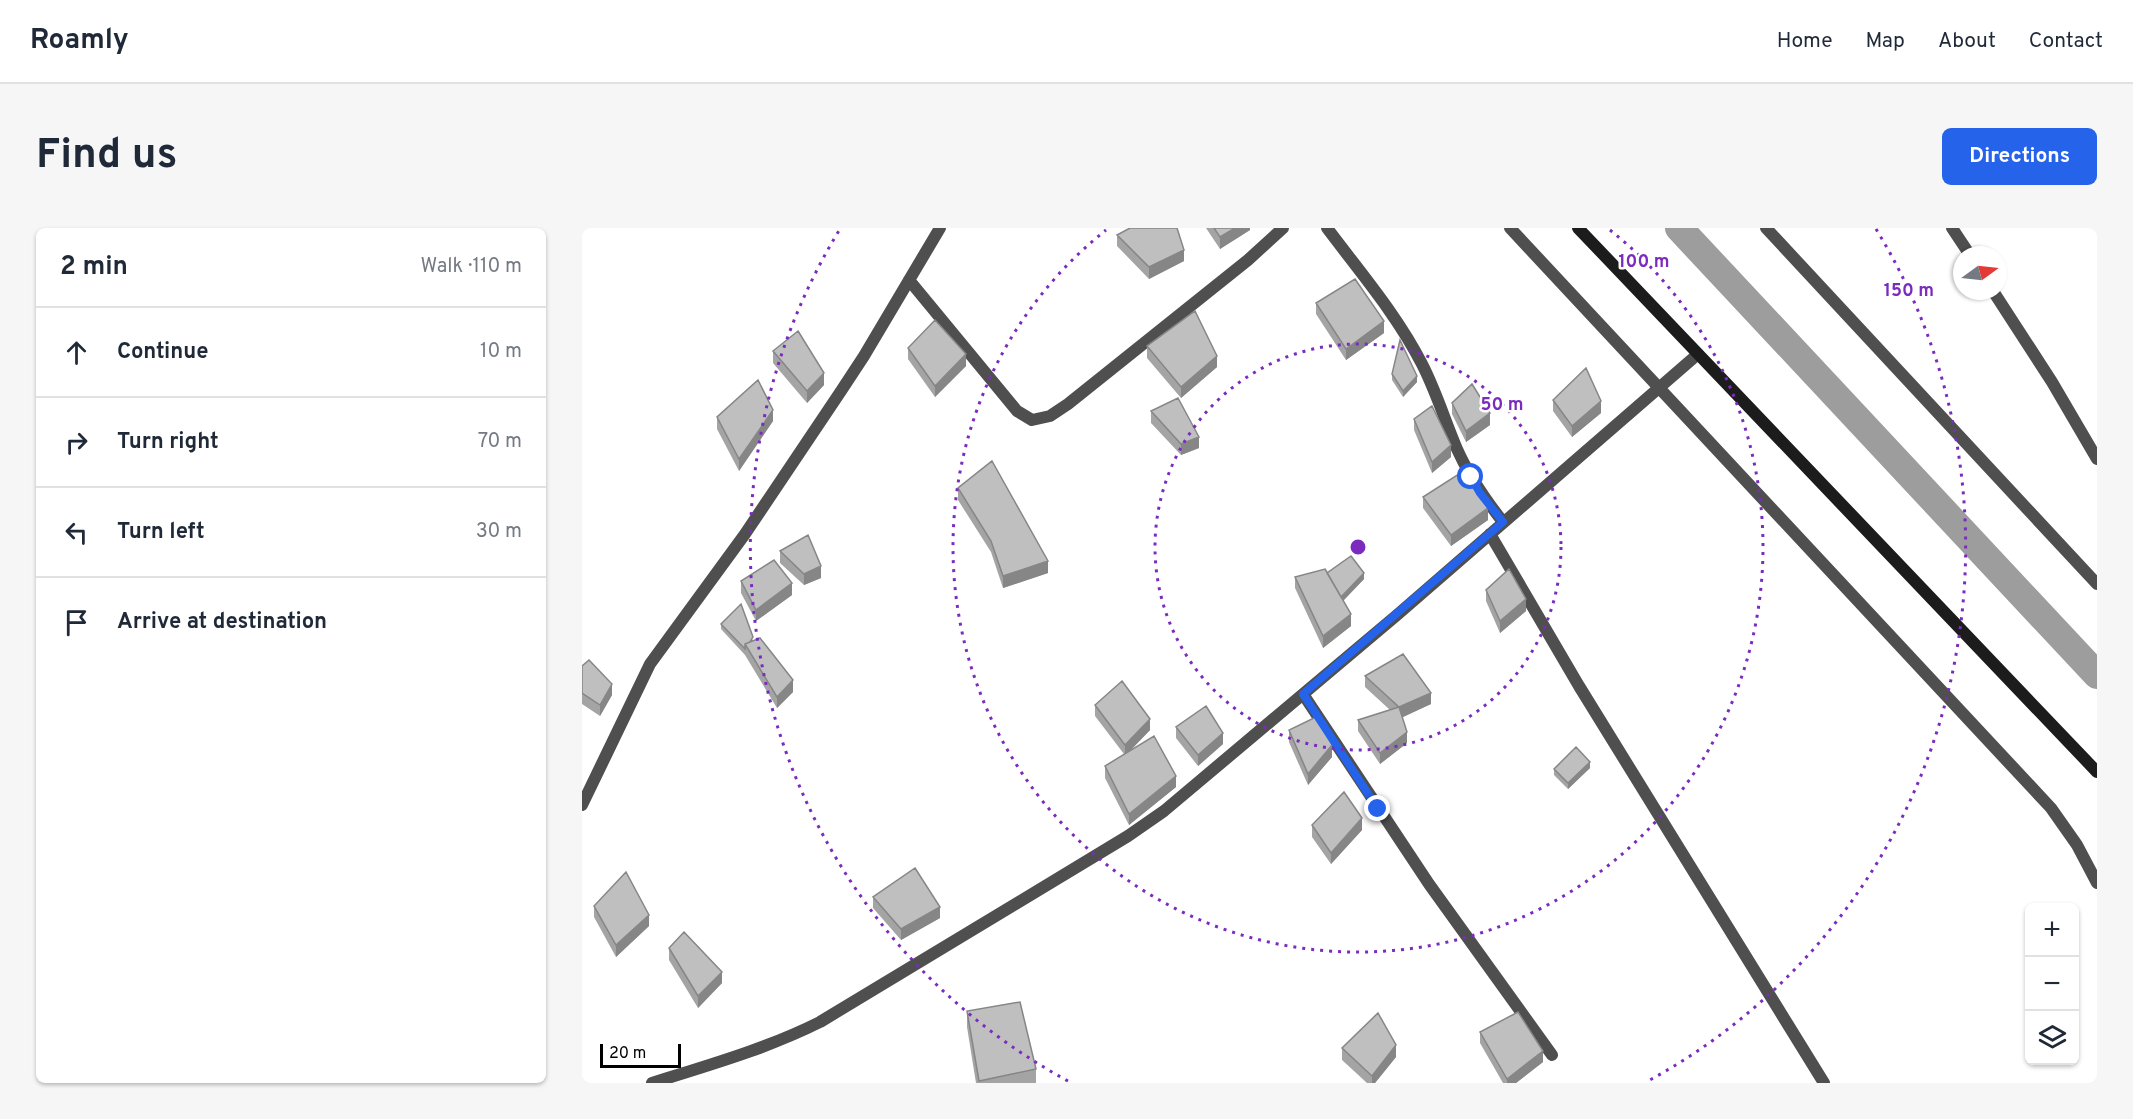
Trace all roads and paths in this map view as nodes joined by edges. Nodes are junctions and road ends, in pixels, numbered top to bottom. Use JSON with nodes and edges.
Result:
{"nodes":[{"id":1,"x":940,"y":228,"type":"edge"},
{"id":2,"x":1283,"y":228,"type":"edge"},
{"id":3,"x":1327,"y":228,"type":"edge"},
{"id":4,"x":1510,"y":228,"type":"edge"},
{"id":5,"x":1578,"y":228,"type":"edge"},
{"id":6,"x":1766,"y":228,"type":"edge"},
{"id":7,"x":1952,"y":228,"type":"edge"},
{"id":8,"x":1964,"y":246,"type":"edge"},
{"id":9,"x":909,"y":280,"type":"junction"},
{"id":10,"x":2000,"y":300,"type":"edge"},
{"id":11,"x":1698,"y":354,"type":"junction"},
{"id":12,"x":1658,"y":388,"type":"junction"},
{"id":13,"x":2097,"y":459,"type":"edge"},
{"id":14,"x":1503,"y":522,"type":"junction"},
{"id":15,"x":1490,"y":534,"type":"junction"},
{"id":16,"x":2097,"y":584,"type":"edge"},
{"id":17,"x":1303,"y":694,"type":"junction"},
{"id":18,"x":2097,"y":772,"type":"edge"},
{"id":19,"x":582,"y":805,"type":"edge"},
{"id":20,"x":2097,"y":883,"type":"edge"},
{"id":21,"x":1551,"y":1055,"type":"dead end"},
{"id":22,"x":652,"y":1083,"type":"edge"},
{"id":23,"x":1824,"y":1083,"type":"edge"}],
"edges":[{"from":1,"to":9,"type":"street"},
{"from":2,"to":9,"type":"street"},
{"from":3,"to":14,"type":"street"},
{"from":4,"to":12,"type":"street"},
{"from":5,"to":11,"type":"main road"},
{"from":6,"to":16,"type":"street"},
{"from":7,"to":8,"type":"street"},
{"from":9,"to":19,"type":"street"},
{"from":10,"to":13,"type":"street"},
{"from":11,"to":12,"type":"street"},
{"from":11,"to":18,"type":"main road"},
{"from":12,"to":14,"type":"street"},
{"from":12,"to":20,"type":"street"},
{"from":14,"to":15,"type":"street"},
{"from":15,"to":17,"type":"street"},
{"from":15,"to":23,"type":"street"},
{"from":17,"to":21,"type":"street"},
{"from":17,"to":22,"type":"street"}]}
